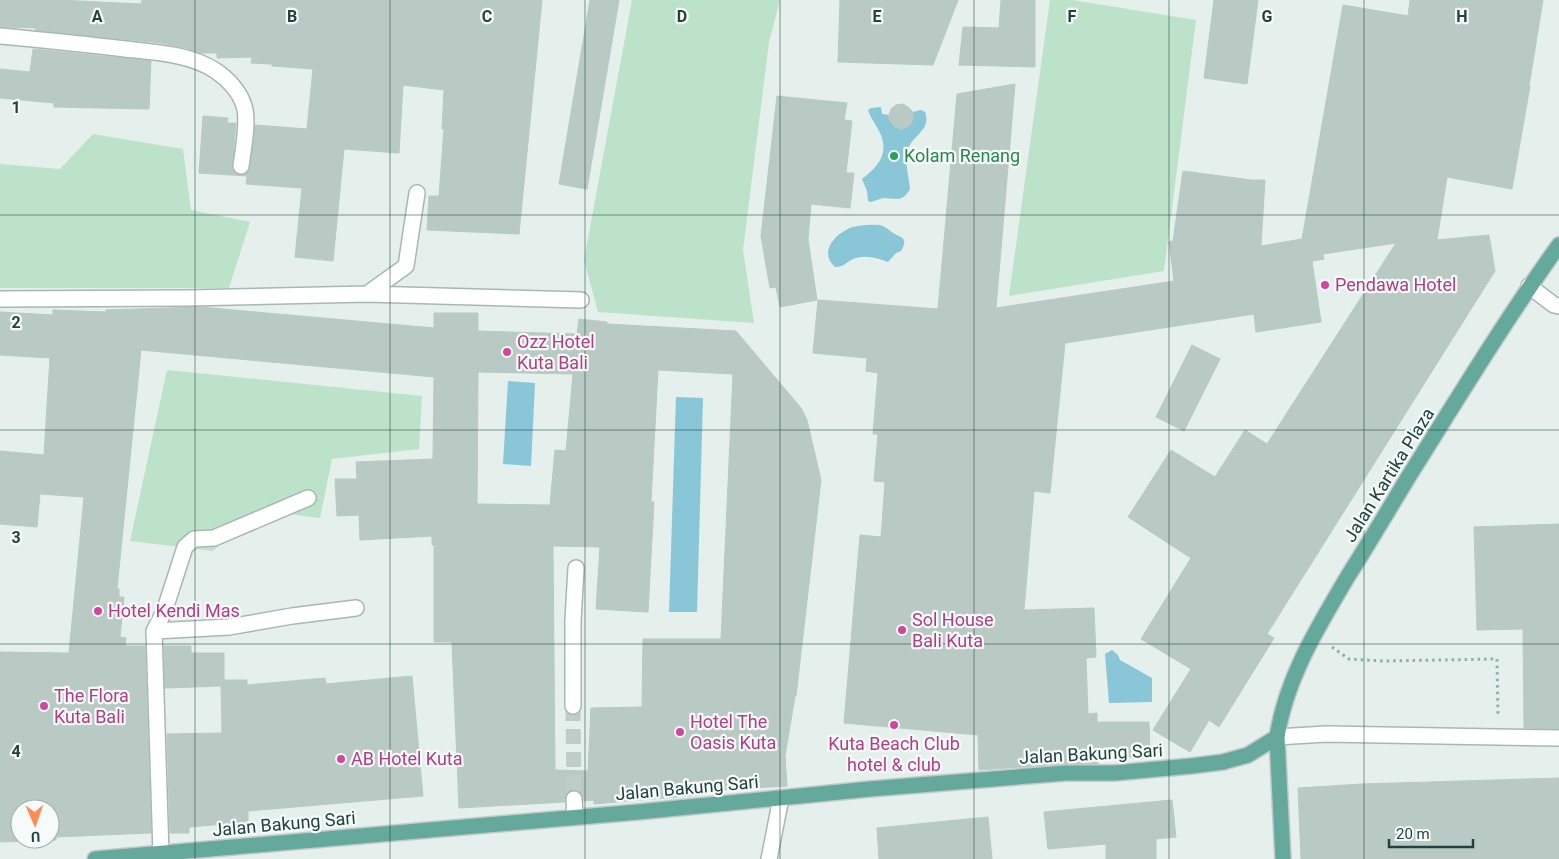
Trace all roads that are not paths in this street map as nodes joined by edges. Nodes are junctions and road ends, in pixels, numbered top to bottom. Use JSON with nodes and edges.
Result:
{"nodes":[{"id":1,"x":0,"y":36,"type":"edge"},
{"id":2,"x":241,"y":166,"type":"dead end"},
{"id":3,"x":417,"y":193,"type":"dead end"},
{"id":4,"x":1559,"y":245,"type":"edge"},
{"id":5,"x":1529,"y":286,"type":"junction"},
{"id":6,"x":367,"y":294,"type":"junction"},
{"id":7,"x":0,"y":299,"type":"edge"},
{"id":8,"x":581,"y":300,"type":"dead end"},
{"id":9,"x":1559,"y":306,"type":"edge"},
{"id":10,"x":308,"y":498,"type":"dead end"},
{"id":11,"x":576,"y":568,"type":"dead end"},
{"id":12,"x":356,"y":608,"type":"dead end"},
{"id":13,"x":154,"y":631,"type":"junction"},
{"id":14,"x":573,"y":706,"type":"tunnel mouth"},
{"id":15,"x":1277,"y":737,"type":"junction"},
{"id":16,"x":1559,"y":738,"type":"edge"},
{"id":17,"x":781,"y":798,"type":"junction"},
{"id":18,"x":574,"y":799,"type":"tunnel mouth"},
{"id":19,"x":575,"y":816,"type":"junction"},
{"id":20,"x":161,"y":854,"type":"junction"},
{"id":21,"x":95,"y":859,"type":"edge"},
{"id":22,"x":769,"y":859,"type":"edge"},
{"id":23,"x":1283,"y":859,"type":"edge"}],
"edges":[{"from":1,"to":2,"type":"street"},
{"from":3,"to":6,"type":"street"},
{"from":4,"to":5,"type":"main road","name":"Jalan Kartika Plaza"},
{"from":5,"to":9,"type":"street"},
{"from":5,"to":15,"type":"main road","name":"Jalan Kartika Plaza"},
{"from":6,"to":7,"type":"street"},
{"from":6,"to":8,"type":"street"},
{"from":10,"to":13,"type":"street"},
{"from":11,"to":14,"type":"street"},
{"from":12,"to":13,"type":"street"},
{"from":13,"to":20,"type":"street"},
{"from":15,"to":16,"type":"street"},
{"from":15,"to":17,"type":"main road","name":"Jalan Bakung Sari"},
{"from":15,"to":23,"type":"main road","name":"Jalan Kartika Plaza"},
{"from":17,"to":19,"type":"main road","name":"Jalan Bakung Sari"},
{"from":17,"to":22,"type":"street"},
{"from":18,"to":19,"type":"street"},
{"from":19,"to":20,"type":"main road","name":"Jalan Bakung Sari"},
{"from":20,"to":21,"type":"main road","name":"Jalan Bakung Sari"}]}
